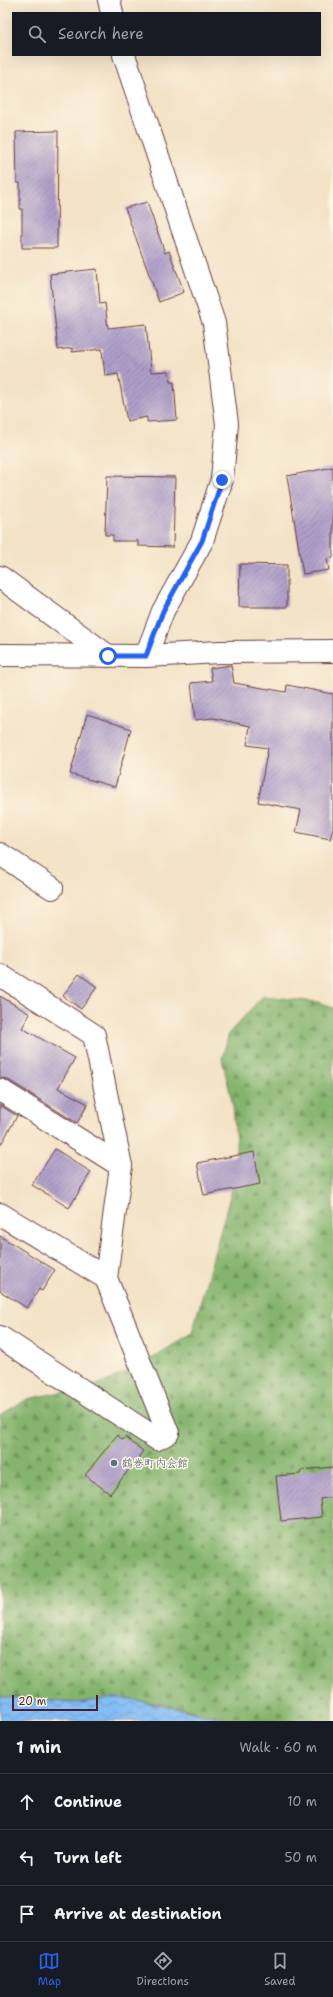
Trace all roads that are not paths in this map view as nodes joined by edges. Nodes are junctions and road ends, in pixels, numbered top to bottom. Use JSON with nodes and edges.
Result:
{"nodes":[{"id":1,"x":109,"y":0,"type":"edge"},
{"id":2,"x":112,"y":12,"type":"edge"},
{"id":3,"x":124,"y":56,"type":"edge"},
{"id":4,"x":0,"y":577,"type":"edge"},
{"id":5,"x":333,"y":651,"type":"edge"},
{"id":6,"x":0,"y":655,"type":"edge"},
{"id":7,"x":108,"y":656,"type":"junction"},
{"id":8,"x":146,"y":656,"type":"junction"},
{"id":9,"x":0,"y":854,"type":"edge"},
{"id":10,"x":52,"y":888,"type":"dead end"},
{"id":11,"x":0,"y":975,"type":"edge"},
{"id":12,"x":0,"y":1090,"type":"edge"},
{"id":13,"x":121,"y":1166,"type":"junction"},
{"id":14,"x":0,"y":1214,"type":"edge"},
{"id":15,"x":106,"y":1278,"type":"junction"},
{"id":16,"x":0,"y":1337,"type":"edge"}],
"edges":[{"from":1,"to":2,"type":"street"},
{"from":3,"to":8,"type":"street"},
{"from":4,"to":7,"type":"street"},
{"from":5,"to":8,"type":"street"},
{"from":6,"to":7,"type":"street"},
{"from":7,"to":8,"type":"street"},
{"from":9,"to":10,"type":"street"},
{"from":11,"to":13,"type":"street"},
{"from":12,"to":13,"type":"street"},
{"from":13,"to":15,"type":"street"},
{"from":14,"to":15,"type":"street"},
{"from":15,"to":16,"type":"street"}]}
